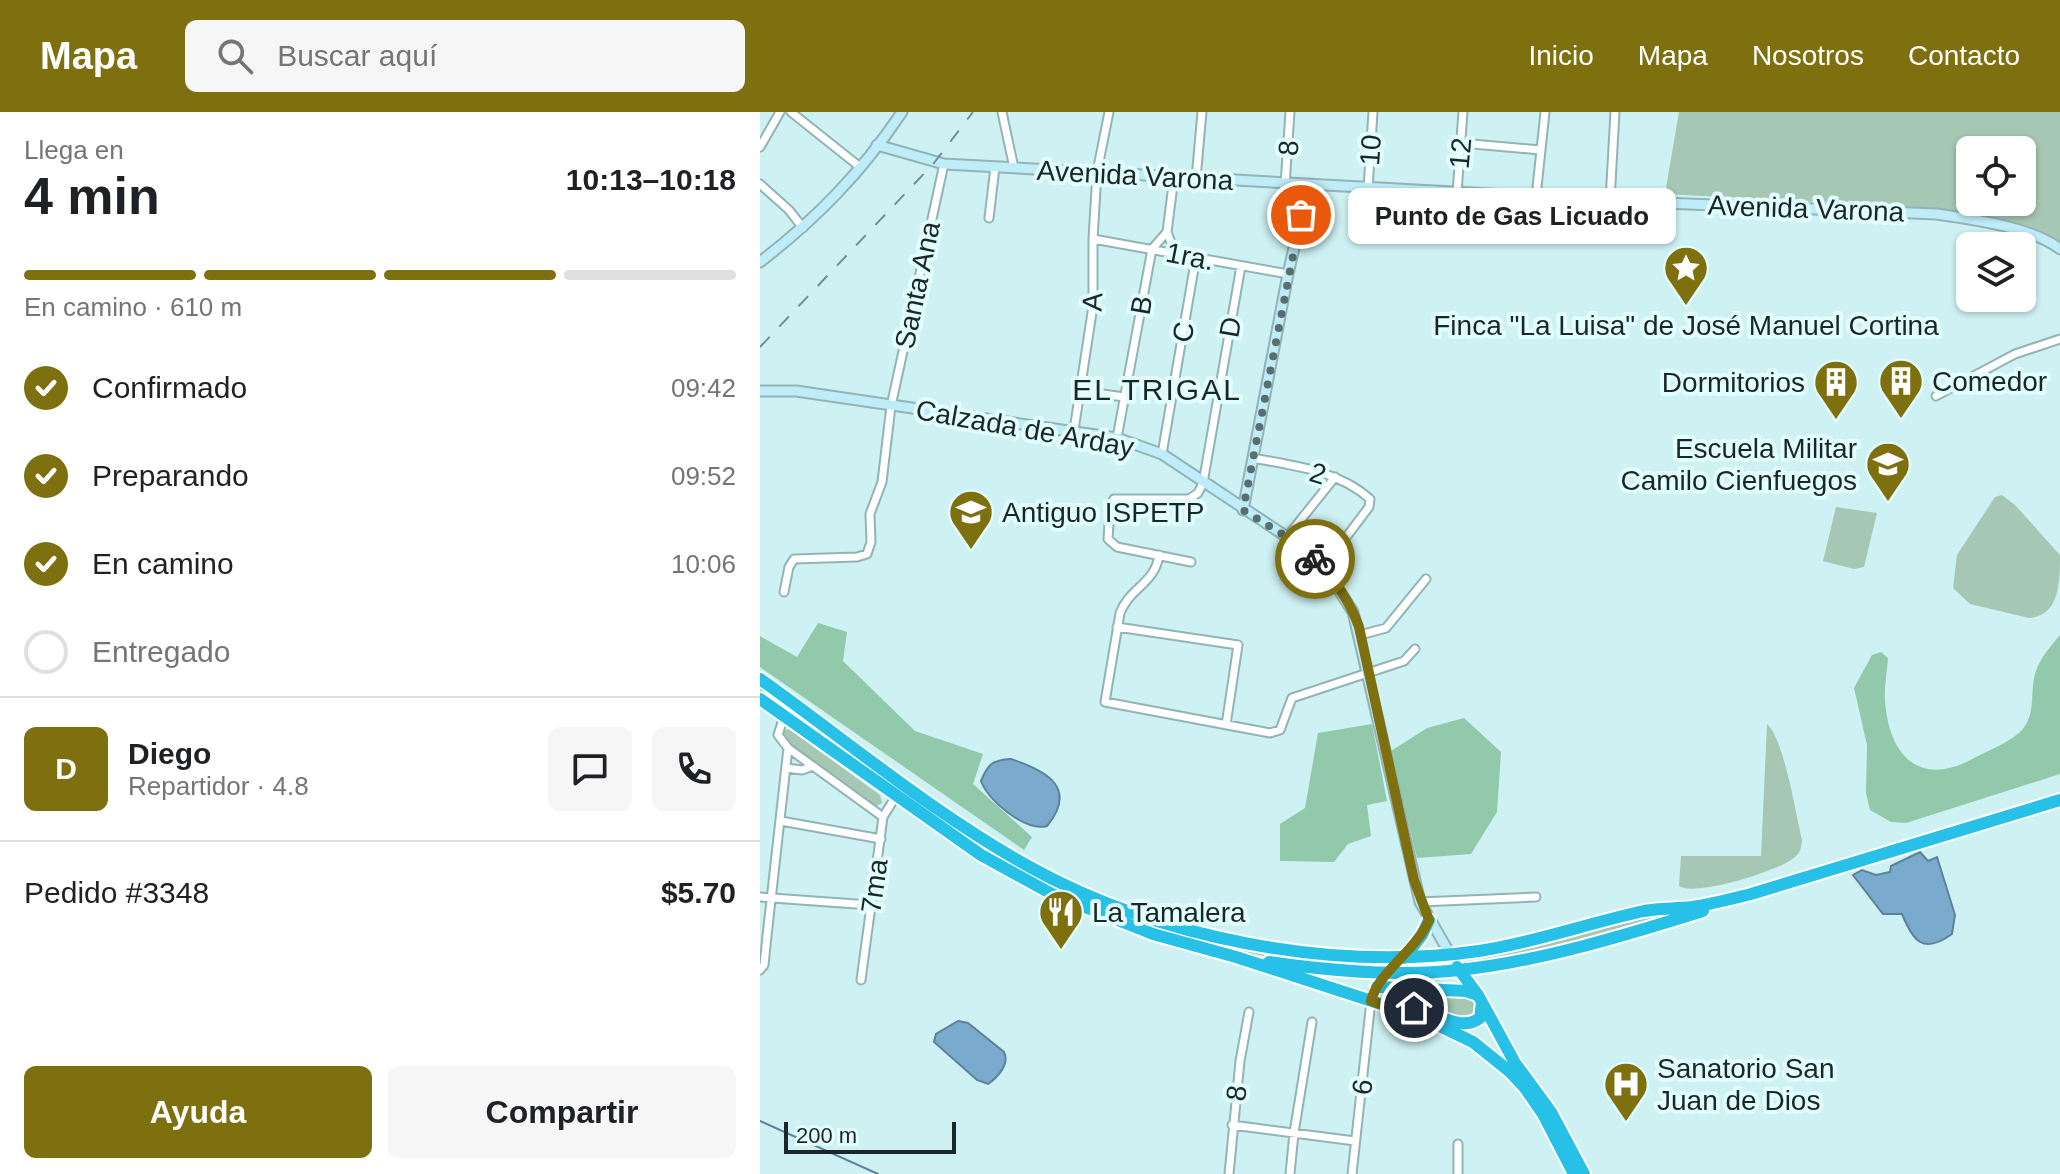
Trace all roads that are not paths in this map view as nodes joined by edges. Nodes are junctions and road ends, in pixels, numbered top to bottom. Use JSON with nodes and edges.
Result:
{"nodes":[{"id":1,"x":780,"y":112,"type":"edge"},
{"id":2,"x":791,"y":112,"type":"edge"},
{"id":3,"x":902,"y":112,"type":"edge"},
{"id":4,"x":1002,"y":112,"type":"edge"},
{"id":5,"x":1109,"y":112,"type":"edge"},
{"id":6,"x":1202,"y":112,"type":"edge"},
{"id":7,"x":1290,"y":112,"type":"edge"},
{"id":8,"x":1373,"y":112,"type":"edge"},
{"id":9,"x":1463,"y":112,"type":"edge"},
{"id":10,"x":1545,"y":112,"type":"edge"},
{"id":11,"x":1615,"y":112,"type":"edge"},
{"id":12,"x":1461,"y":143,"type":"junction"},
{"id":13,"x":877,"y":145,"type":"junction"},
{"id":14,"x":760,"y":147,"type":"edge"},
{"id":15,"x":1541,"y":150,"type":"junction"},
{"id":16,"x":944,"y":164,"type":"junction"},
{"id":17,"x":860,"y":167,"type":"junction"},
{"id":18,"x":995,"y":167,"type":"junction"},
{"id":19,"x":1014,"y":168,"type":"junction"},
{"id":20,"x":1097,"y":172,"type":"junction"},
{"id":21,"x":1174,"y":177,"type":"junction"},
{"id":22,"x":1196,"y":179,"type":"junction"},
{"id":23,"x":760,"y":184,"type":"edge"},
{"id":24,"x":1285,"y":185,"type":"junction"},
{"id":25,"x":1308,"y":186,"type":"junction"},
{"id":26,"x":1368,"y":189,"type":"junction"},
{"id":27,"x":1457,"y":193,"type":"junction"},
{"id":28,"x":1536,"y":197,"type":"junction"},
{"id":29,"x":1610,"y":201,"type":"junction"},
{"id":30,"x":989,"y":218,"type":"dead end"},
{"id":31,"x":803,"y":228,"type":"junction"},
{"id":32,"x":1167,"y":232,"type":"junction"},
{"id":33,"x":1093,"y":239,"type":"junction"},
{"id":34,"x":1152,"y":249,"type":"junction"},
{"id":35,"x":2060,"y":249,"type":"edge"},
{"id":36,"x":1175,"y":253,"type":"junction"},
{"id":37,"x":1196,"y":257,"type":"junction"},
{"id":38,"x":760,"y":262,"type":"edge"},
{"id":39,"x":1241,"y":266,"type":"junction"},
{"id":40,"x":1288,"y":274,"type":"junction"},
{"id":41,"x":2060,"y":339,"type":"edge"},
{"id":42,"x":760,"y":391,"type":"edge"},
{"id":43,"x":1081,"y":391,"type":"junction"},
{"id":44,"x":1936,"y":396,"type":"dead end"},
{"id":45,"x":1124,"y":397,"type":"junction"},
{"id":46,"x":891,"y":406,"type":"junction"},
{"id":47,"x":1074,"y":430,"type":"junction"},
{"id":48,"x":1117,"y":438,"type":"junction"},
{"id":49,"x":1162,"y":454,"type":"junction"},
{"id":50,"x":1253,"y":458,"type":"junction"},
{"id":51,"x":1335,"y":477,"type":"junction"},
{"id":52,"x":1203,"y":483,"type":"junction"},
{"id":53,"x":1243,"y":510,"type":"junction"},
{"id":54,"x":1287,"y":537,"type":"junction"},
{"id":55,"x":1159,"y":555,"type":"junction"},
{"id":56,"x":1191,"y":562,"type":"dead end"},
{"id":57,"x":1323,"y":568,"type":"junction"},
{"id":58,"x":1426,"y":579,"type":"dead end"},
{"id":59,"x":784,"y":592,"type":"dead end"},
{"id":60,"x":1117,"y":627,"type":"junction"},
{"id":61,"x":1360,"y":635,"type":"junction"},
{"id":62,"x":1415,"y":649,"type":"dead end"},
{"id":63,"x":1368,"y":671,"type":"junction"},
{"id":64,"x":760,"y":679,"type":"edge"},
{"id":65,"x":760,"y":699,"type":"edge"},
{"id":66,"x":784,"y":716,"type":"junction"},
{"id":67,"x":1226,"y":725,"type":"junction"},
{"id":68,"x":788,"y":748,"type":"junction"},
{"id":69,"x":813,"y":766,"type":"junction"},
{"id":70,"x":786,"y":768,"type":"junction"},
{"id":71,"x":896,"y":796,"type":"junction"},
{"id":72,"x":2060,"y":800,"type":"edge"},
{"id":73,"x":883,"y":817,"type":"junction"},
{"id":74,"x":781,"y":821,"type":"junction"},
{"id":75,"x":881,"y":839,"type":"junction"},
{"id":76,"x":760,"y":897,"type":"edge"},
{"id":77,"x":1536,"y":897,"type":"dead end"},
{"id":78,"x":772,"y":898,"type":"junction"},
{"id":79,"x":1420,"y":902,"type":"junction"},
{"id":80,"x":870,"y":905,"type":"junction"},
{"id":81,"x":1672,"y":914,"type":"junction"},
{"id":82,"x":1429,"y":920,"type":"junction"},
{"id":83,"x":1450,"y":954,"type":"junction"},
{"id":84,"x":1426,"y":955,"type":"junction"},
{"id":85,"x":1406,"y":956,"type":"junction"},
{"id":86,"x":1236,"y":957,"type":"junction"},
{"id":87,"x":1498,"y":963,"type":"junction"},
{"id":88,"x":760,"y":970,"type":"edge"},
{"id":89,"x":1459,"y":970,"type":"junction"},
{"id":90,"x":1389,"y":973,"type":"junction"},
{"id":91,"x":861,"y":980,"type":"dead end"},
{"id":92,"x":1377,"y":987,"type":"junction"},
{"id":93,"x":1480,"y":999,"type":"junction"},
{"id":94,"x":1371,"y":1001,"type":"junction"},
{"id":95,"x":1395,"y":1009,"type":"junction"},
{"id":96,"x":1249,"y":1012,"type":"dead end"},
{"id":97,"x":1312,"y":1022,"type":"dead end"},
{"id":98,"x":1232,"y":1125,"type":"junction"},
{"id":99,"x":1294,"y":1133,"type":"junction"},
{"id":100,"x":1355,"y":1141,"type":"junction"},
{"id":101,"x":1458,"y":1144,"type":"dead end"},
{"id":102,"x":1229,"y":1174,"type":"edge"},
{"id":103,"x":1290,"y":1174,"type":"edge"},
{"id":104,"x":1352,"y":1174,"type":"edge"},
{"id":105,"x":1458,"y":1174,"type":"edge"},
{"id":106,"x":1574,"y":1174,"type":"edge"},
{"id":107,"x":1584,"y":1174,"type":"edge"}],
"edges":[{"from":1,"to":14,"type":"street"},
{"from":2,"to":17,"type":"street"},
{"from":3,"to":13,"type":"street"},
{"from":4,"to":19,"type":"street"},
{"from":5,"to":20,"type":"street","name":"A"},
{"from":6,"to":22,"type":"street"},
{"from":7,"to":24,"type":"street","name":"8"},
{"from":8,"to":26,"type":"street","name":"10"},
{"from":9,"to":12,"type":"street","name":"12"},
{"from":10,"to":15,"type":"street"},
{"from":11,"to":29,"type":"street"},
{"from":12,"to":15,"type":"street"},
{"from":12,"to":27,"type":"street","name":"12"},
{"from":13,"to":16,"type":"street","name":"Avenida Varona"},
{"from":13,"to":17,"type":"street"},
{"from":15,"to":28,"type":"street"},
{"from":16,"to":18,"type":"street","name":"Avenida Varona"},
{"from":16,"to":46,"type":"street","name":"Santa Ana"},
{"from":17,"to":31,"type":"street"},
{"from":18,"to":19,"type":"street","name":"Avenida Varona"},
{"from":18,"to":30,"type":"street"},
{"from":19,"to":20,"type":"street","name":"Avenida Varona"},
{"from":20,"to":21,"type":"street","name":"Avenida Varona"},
{"from":20,"to":33,"type":"street","name":"A"},
{"from":21,"to":22,"type":"street","name":"Avenida Varona"},
{"from":21,"to":32,"type":"street"},
{"from":22,"to":24,"type":"street","name":"Avenida Varona"},
{"from":23,"to":31,"type":"street"},
{"from":24,"to":25,"type":"street","name":"Avenida Varona"},
{"from":25,"to":26,"type":"street","name":"Avenida Varona"},
{"from":25,"to":40,"type":"street"},
{"from":26,"to":27,"type":"street","name":"Avenida Varona"},
{"from":27,"to":28,"type":"street","name":"Avenida Varona"},
{"from":28,"to":29,"type":"street","name":"Avenida Varona"},
{"from":29,"to":35,"type":"street","name":"Avenida Varona"},
{"from":31,"to":38,"type":"street"},
{"from":32,"to":34,"type":"street"},
{"from":32,"to":36,"type":"street"},
{"from":33,"to":34,"type":"street","name":"1ra."},
{"from":33,"to":43,"type":"street","name":"A"},
{"from":34,"to":36,"type":"street","name":"1ra."},
{"from":34,"to":45,"type":"street","name":"B"},
{"from":36,"to":37,"type":"street","name":"1ra."},
{"from":37,"to":39,"type":"street","name":"1ra."},
{"from":37,"to":49,"type":"street","name":"C"},
{"from":39,"to":40,"type":"street","name":"1ra."},
{"from":39,"to":52,"type":"street","name":"D"},
{"from":40,"to":50,"type":"street"},
{"from":41,"to":44,"type":"street"},
{"from":42,"to":46,"type":"street","name":"Calzada de Arday"},
{"from":43,"to":45,"type":"street"},
{"from":43,"to":47,"type":"street","name":"A"},
{"from":45,"to":48,"type":"street","name":"B"},
{"from":46,"to":47,"type":"street","name":"Calzada de Arday"},
{"from":46,"to":59,"type":"street","name":"Santa Ana"},
{"from":47,"to":48,"type":"street","name":"Calzada de Arday"},
{"from":48,"to":49,"type":"street","name":"Calzada de Arday"},
{"from":49,"to":52,"type":"street","name":"Calzada de Arday"},
{"from":50,"to":51,"type":"street","name":"2"},
{"from":50,"to":53,"type":"street"},
{"from":51,"to":54,"type":"street"},
{"from":51,"to":57,"type":"street","name":"2"},
{"from":52,"to":53,"type":"street","name":"Calzada de Arday"},
{"from":52,"to":55,"type":"street"},
{"from":53,"to":54,"type":"street","name":"Calzada de Arday"},
{"from":54,"to":57,"type":"street","name":"Calzada de Arday"},
{"from":55,"to":56,"type":"street"},
{"from":55,"to":60,"type":"street"},
{"from":57,"to":61,"type":"street","name":"Calzada de Arday"},
{"from":58,"to":61,"type":"street"},
{"from":60,"to":67,"type":"street"},
{"from":60,"to":67,"type":"street"},
{"from":61,"to":63,"type":"street","name":"Calzada de Arday"},
{"from":62,"to":63,"type":"street"},
{"from":63,"to":67,"type":"street"},
{"from":63,"to":79,"type":"street","name":"Calzada de Arday"},
{"from":64,"to":85,"type":"highway"},
{"from":65,"to":66,"type":"highway"},
{"from":66,"to":68,"type":"street"},
{"from":66,"to":71,"type":"highway"},
{"from":68,"to":69,"type":"street"},
{"from":68,"to":70,"type":"street"},
{"from":69,"to":70,"type":"street"},
{"from":69,"to":73,"type":"street"},
{"from":70,"to":74,"type":"street"},
{"from":71,"to":73,"type":"street","name":"7ma"},
{"from":71,"to":86,"type":"highway"},
{"from":72,"to":81,"type":"highway"},
{"from":73,"to":75,"type":"street","name":"7ma"},
{"from":74,"to":75,"type":"street"},
{"from":74,"to":78,"type":"street"},
{"from":75,"to":80,"type":"street","name":"7ma"},
{"from":76,"to":78,"type":"street"},
{"from":77,"to":79,"type":"street"},
{"from":78,"to":80,"type":"street"},
{"from":78,"to":88,"type":"street"},
{"from":79,"to":82,"type":"street","name":"Calzada de Arday"},
{"from":80,"to":91,"type":"street","name":"7ma"},
{"from":81,"to":83,"type":"highway"},
{"from":81,"to":87,"type":"highway"},
{"from":82,"to":83,"type":"street","name":"Calzada de Arday"},
{"from":82,"to":85,"type":"highway"},
{"from":83,"to":84,"type":"highway"},
{"from":83,"to":89,"type":"highway"},
{"from":84,"to":85,"type":"highway"},
{"from":84,"to":89,"type":"highway"},
{"from":85,"to":90,"type":"highway"},
{"from":86,"to":90,"type":"highway"},
{"from":86,"to":94,"type":"highway"},
{"from":87,"to":89,"type":"highway"},
{"from":87,"to":93,"type":"highway"},
{"from":89,"to":90,"type":"highway"},
{"from":89,"to":93,"type":"highway"},
{"from":90,"to":92,"type":"highway"},
{"from":92,"to":93,"type":"highway"},
{"from":92,"to":94,"type":"highway"},
{"from":93,"to":95,"type":"highway"},
{"from":93,"to":107,"type":"highway"},
{"from":94,"to":95,"type":"highway"},
{"from":94,"to":100,"type":"street","name":"6"},
{"from":95,"to":106,"type":"highway"},
{"from":96,"to":98,"type":"street","name":"8"},
{"from":97,"to":99,"type":"street"},
{"from":98,"to":99,"type":"street"},
{"from":98,"to":102,"type":"street","name":"8"},
{"from":99,"to":100,"type":"street"},
{"from":99,"to":103,"type":"street"},
{"from":100,"to":104,"type":"street","name":"6"},
{"from":101,"to":105,"type":"street"}]}
